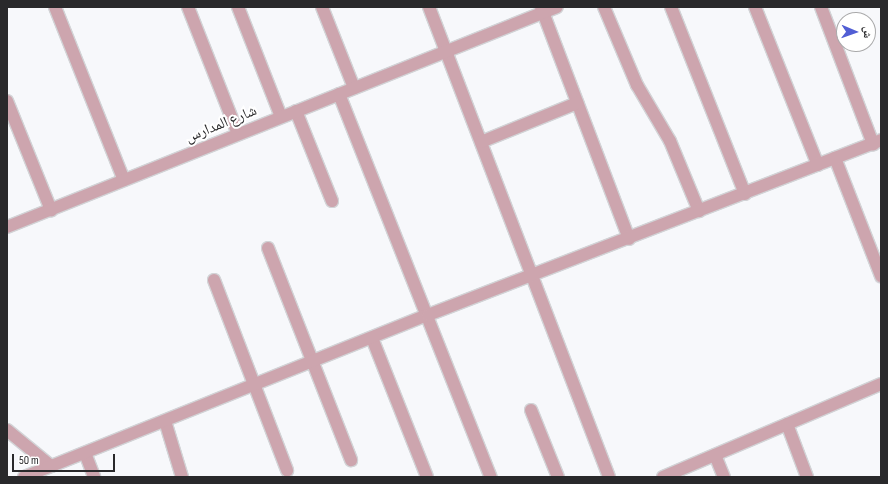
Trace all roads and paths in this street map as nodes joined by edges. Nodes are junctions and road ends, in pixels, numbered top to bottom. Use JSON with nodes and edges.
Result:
{"nodes":[{"id":1,"x":54,"y":7,"type":"edge"},
{"id":2,"x":188,"y":7,"type":"edge"},
{"id":3,"x":238,"y":7,"type":"edge"},
{"id":4,"x":322,"y":7,"type":"edge"},
{"id":5,"x":429,"y":7,"type":"edge"},
{"id":6,"x":557,"y":7,"type":"edge"},
{"id":7,"x":604,"y":7,"type":"edge"},
{"id":8,"x":671,"y":7,"type":"edge"},
{"id":9,"x":754,"y":7,"type":"edge"},
{"id":10,"x":822,"y":7,"type":"edge"},
{"id":11,"x":542,"y":10,"type":"edge"},
{"id":12,"x":447,"y":51,"type":"junction"},
{"id":13,"x":354,"y":88,"type":"junction"},
{"id":14,"x":339,"y":94,"type":"junction"},
{"id":15,"x":7,"y":101,"type":"edge"},
{"id":16,"x":577,"y":102,"type":"junction"},
{"id":17,"x":296,"y":111,"type":"junction"},
{"id":18,"x":281,"y":117,"type":"junction"},
{"id":19,"x":238,"y":134,"type":"junction"},
{"id":20,"x":481,"y":142,"type":"junction"},
{"id":21,"x":877,"y":142,"type":"edge"},
{"id":22,"x":835,"y":158,"type":"junction"},
{"id":23,"x":818,"y":165,"type":"junction"},
{"id":24,"x":124,"y":180,"type":"junction"},
{"id":25,"x":745,"y":194,"type":"junction"},
{"id":26,"x":332,"y":202,"type":"dead end"},
{"id":27,"x":50,"y":210,"type":"junction"},
{"id":28,"x":699,"y":211,"type":"junction"},
{"id":29,"x":7,"y":227,"type":"edge"},
{"id":30,"x":628,"y":239,"type":"junction"},
{"id":31,"x":268,"y":248,"type":"dead end"},
{"id":32,"x":881,"y":276,"type":"edge"},
{"id":33,"x":532,"y":277,"type":"junction"},
{"id":34,"x":214,"y":280,"type":"dead end"},
{"id":35,"x":428,"y":315,"type":"junction"},
{"id":36,"x":372,"y":338,"type":"junction"},
{"id":37,"x":313,"y":362,"type":"junction"},
{"id":38,"x":881,"y":384,"type":"edge"},
{"id":39,"x":255,"y":385,"type":"junction"},
{"id":40,"x":531,"y":410,"type":"dead end"},
{"id":41,"x":165,"y":421,"type":"junction"},
{"id":42,"x":787,"y":424,"type":"junction"},
{"id":43,"x":7,"y":430,"type":"edge"},
{"id":44,"x":85,"y":453,"type":"junction"},
{"id":45,"x":715,"y":455,"type":"junction"},
{"id":46,"x":351,"y":460,"type":"dead end"},
{"id":47,"x":51,"y":466,"type":"junction"},
{"id":48,"x":287,"y":470,"type":"dead end"},
{"id":49,"x":24,"y":477,"type":"edge"},
{"id":50,"x":94,"y":477,"type":"edge"},
{"id":51,"x":182,"y":477,"type":"edge"},
{"id":52,"x":427,"y":477,"type":"edge"},
{"id":53,"x":490,"y":477,"type":"edge"},
{"id":54,"x":558,"y":477,"type":"edge"},
{"id":55,"x":609,"y":477,"type":"edge"},
{"id":56,"x":663,"y":477,"type":"edge"},
{"id":57,"x":724,"y":477,"type":"edge"},
{"id":58,"x":807,"y":477,"type":"edge"}],
"edges":[{"from":1,"to":24,"type":"street"},
{"from":2,"to":19,"type":"street"},
{"from":3,"to":18,"type":"street"},
{"from":4,"to":13,"type":"street"},
{"from":5,"to":12,"type":"street"},
{"from":6,"to":11,"type":"street","name":"شارع المدارس"},
{"from":7,"to":28,"type":"street"},
{"from":8,"to":25,"type":"street"},
{"from":9,"to":23,"type":"street"},
{"from":10,"to":21,"type":"street"},
{"from":11,"to":12,"type":"street","name":"شارع المدارس"},
{"from":11,"to":16,"type":"street"},
{"from":12,"to":13,"type":"street","name":"شارع المدارس"},
{"from":12,"to":20,"type":"street"},
{"from":13,"to":14,"type":"street","name":"شارع المدارس"},
{"from":14,"to":17,"type":"street","name":"شارع المدارس"},
{"from":14,"to":35,"type":"street"},
{"from":15,"to":27,"type":"street"},
{"from":16,"to":20,"type":"street"},
{"from":16,"to":30,"type":"street"},
{"from":17,"to":18,"type":"street","name":"شارع المدارس"},
{"from":17,"to":26,"type":"street"},
{"from":18,"to":19,"type":"street","name":"شارع المدارس"},
{"from":19,"to":24,"type":"street","name":"شارع المدارس"},
{"from":20,"to":33,"type":"street"},
{"from":21,"to":22,"type":"street"},
{"from":22,"to":23,"type":"street"},
{"from":22,"to":32,"type":"street"},
{"from":23,"to":25,"type":"street"},
{"from":24,"to":27,"type":"street","name":"شارع المدارس"},
{"from":25,"to":28,"type":"street"},
{"from":27,"to":29,"type":"street","name":"شارع المدارس"},
{"from":28,"to":30,"type":"street"},
{"from":30,"to":33,"type":"street"},
{"from":31,"to":37,"type":"street"},
{"from":33,"to":35,"type":"street"},
{"from":33,"to":55,"type":"street"},
{"from":34,"to":39,"type":"street"},
{"from":35,"to":36,"type":"street"},
{"from":35,"to":53,"type":"street"},
{"from":36,"to":37,"type":"street"},
{"from":36,"to":52,"type":"street"},
{"from":37,"to":39,"type":"street"},
{"from":37,"to":46,"type":"street"},
{"from":38,"to":42,"type":"street"},
{"from":39,"to":41,"type":"street"},
{"from":39,"to":48,"type":"street"},
{"from":40,"to":54,"type":"street"},
{"from":41,"to":44,"type":"street"},
{"from":41,"to":51,"type":"street"},
{"from":42,"to":45,"type":"street"},
{"from":42,"to":58,"type":"street"},
{"from":43,"to":47,"type":"street"},
{"from":44,"to":47,"type":"street"},
{"from":44,"to":50,"type":"street"},
{"from":45,"to":56,"type":"street"},
{"from":45,"to":57,"type":"street"},
{"from":47,"to":49,"type":"street"}]}
